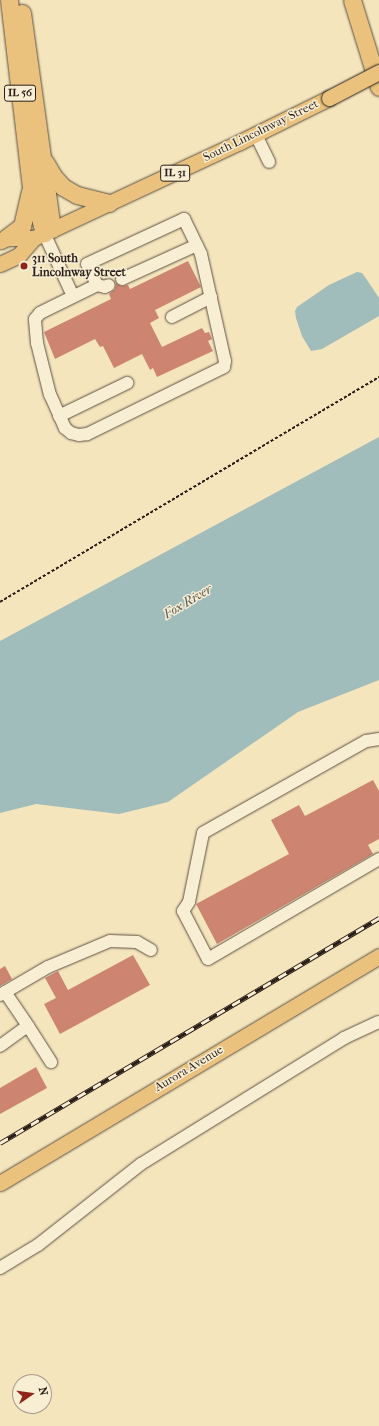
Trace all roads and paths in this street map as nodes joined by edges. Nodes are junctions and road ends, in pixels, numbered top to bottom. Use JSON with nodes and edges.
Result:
{"nodes":[{"id":1,"x":9,"y":0,"type":"edge"},
{"id":2,"x":21,"y":0,"type":"edge"},
{"id":3,"x":25,"y":0,"type":"edge"},
{"id":4,"x":352,"y":0,"type":"edge"},
{"id":5,"x":28,"y":53,"type":"junction"},
{"id":6,"x":379,"y":72,"type":"edge"},
{"id":7,"x":379,"y":87,"type":"edge"},
{"id":8,"x":256,"y":135,"type":"junction"},
{"id":9,"x":43,"y":159,"type":"junction"},
{"id":10,"x":270,"y":162,"type":"dead end"},
{"id":11,"x":31,"y":186,"type":"junction"},
{"id":12,"x":110,"y":203,"type":"junction"},
{"id":13,"x":44,"y":233,"type":"junction"},
{"id":14,"x":3,"y":240,"type":"edge"},
{"id":15,"x":197,"y":245,"type":"junction"},
{"id":16,"x":0,"y":264,"type":"edge"},
{"id":17,"x":122,"y":279,"type":"dead end"},
{"id":18,"x":73,"y":296,"type":"junction"},
{"id":19,"x":212,"y":297,"type":"junction"},
{"id":20,"x":172,"y":317,"type":"dead end"},
{"id":21,"x":379,"y":377,"type":"edge"},
{"id":22,"x":127,"y":383,"type":"dead end"},
{"id":23,"x":59,"y":416,"type":"junction"},
{"id":24,"x":0,"y":602,"type":"edge"},
{"id":25,"x":379,"y":739,"type":"edge"},
{"id":26,"x":379,"y":859,"type":"edge"},
{"id":27,"x":151,"y":950,"type":"dead end"},
{"id":28,"x":379,"y":956,"type":"edge"},
{"id":29,"x":2,"y":994,"type":"edge"},
{"id":30,"x":379,"y":1022,"type":"edge"},
{"id":31,"x":28,"y":1026,"type":"junction"},
{"id":32,"x":0,"y":1046,"type":"edge"},
{"id":33,"x":51,"y":1062,"type":"dead end"},
{"id":34,"x":0,"y":1183,"type":"edge"},
{"id":35,"x":0,"y":1268,"type":"edge"}],
"edges":[{"from":1,"to":11,"type":"highway","number":"IL 56"},
{"from":2,"to":5,"type":"highway","number":"IL 56"},
{"from":3,"to":5,"type":"highway"},
{"from":4,"to":7,"type":"highway"},
{"from":5,"to":9,"type":"highway","number":"IL 56"},
{"from":6,"to":8,"type":"main road","name":"South Lincolnway Street","number":"IL 31","bridge":true},
{"from":8,"to":10,"type":"lane"},
{"from":8,"to":12,"type":"main road","name":"South Lincolnway Street","number":"IL 31"},
{"from":9,"to":12,"type":"highway","number":"IL 56"},
{"from":9,"to":13,"type":"highway"},
{"from":11,"to":13,"type":"highway","number":"IL 56"},
{"from":11,"to":14,"type":"highway"},
{"from":12,"to":13,"type":"main road","name":"South Lincolnway Street","number":"IL 31"},
{"from":13,"to":14,"type":"main road","name":"South Lincolnway Street","number":"IL 31"},
{"from":13,"to":16,"type":"main road","name":"South Lincolnway Street"},
{"from":13,"to":18,"type":"lane"},
{"from":15,"to":17,"type":"lane"},
{"from":15,"to":18,"type":"lane"},
{"from":15,"to":19,"type":"lane"},
{"from":18,"to":23,"type":"lane"},
{"from":19,"to":20,"type":"lane"},
{"from":19,"to":23,"type":"lane"},
{"from":21,"to":24,"type":"path"},
{"from":22,"to":23,"type":"lane"},
{"from":25,"to":26,"type":"lane"},
{"from":27,"to":29,"type":"lane"},
{"from":28,"to":34,"type":"main road","name":"Aurora Avenue"},
{"from":29,"to":31,"type":"lane"},
{"from":30,"to":35,"type":"lane"},
{"from":31,"to":32,"type":"lane"},
{"from":31,"to":33,"type":"lane"}]}
